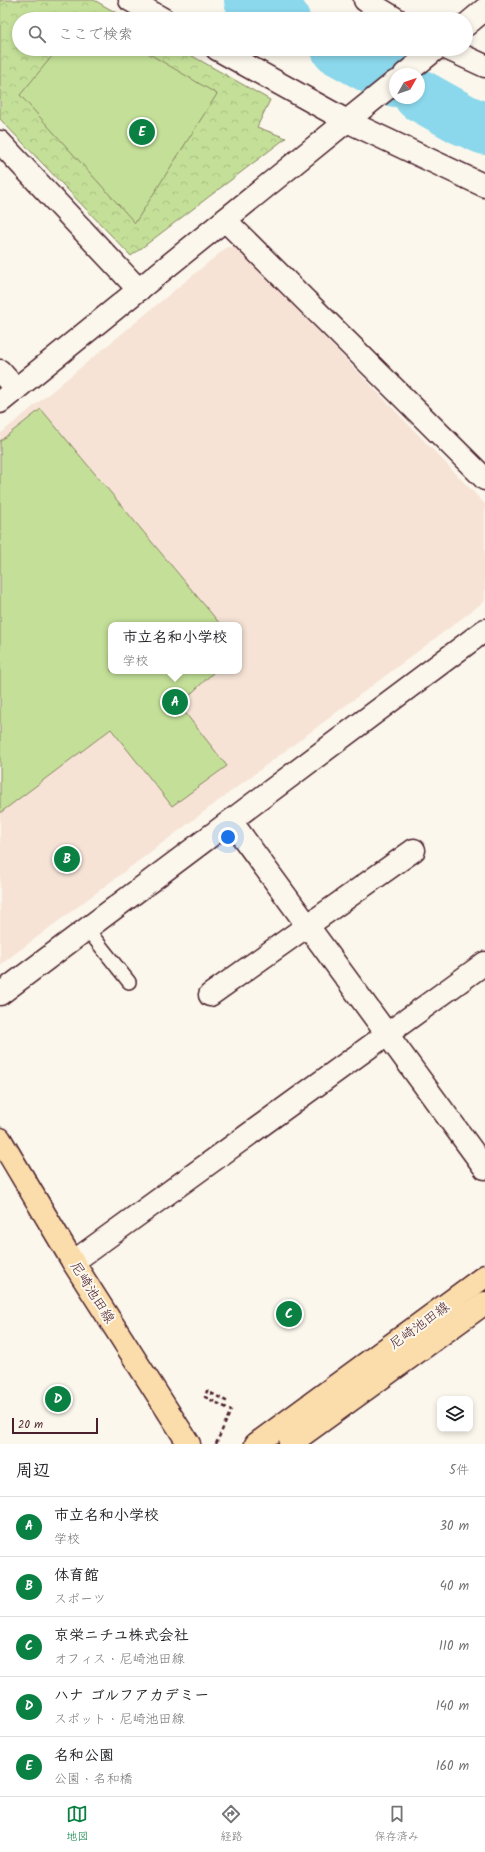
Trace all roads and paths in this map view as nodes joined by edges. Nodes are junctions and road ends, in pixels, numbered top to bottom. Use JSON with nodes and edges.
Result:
{"nodes":[{"id":1,"x":130,"y":0,"type":"edge"},
{"id":2,"x":365,"y":0,"type":"edge"},
{"id":3,"x":485,"y":9,"type":"edge"},
{"id":4,"x":151,"y":12,"type":"edge"},
{"id":5,"x":385,"y":12,"type":"edge"},
{"id":6,"x":473,"y":19,"type":"edge"},
{"id":7,"x":230,"y":56,"type":"edge"},
{"id":8,"x":430,"y":56,"type":"edge"},
{"id":9,"x":453,"y":56,"type":"edge"},
{"id":10,"x":485,"y":66,"type":"edge"},
{"id":11,"x":413,"y":68,"type":"edge"},
{"id":12,"x":389,"y":87,"type":"edge"},
{"id":13,"x":347,"y":121,"type":"junction"},
{"id":14,"x":0,"y":142,"type":"edge"},
{"id":15,"x":485,"y":186,"type":"edge"},
{"id":16,"x":225,"y":220,"type":"junction"},
{"id":17,"x":139,"y":290,"type":"junction"},
{"id":18,"x":0,"y":371,"type":"edge"},
{"id":19,"x":8,"y":395,"type":"edge"},
{"id":20,"x":485,"y":479,"type":"edge"},
{"id":21,"x":485,"y":630,"type":"edge"},
{"id":22,"x":231,"y":821,"type":"junction"},
{"id":23,"x":414,"y":850,"type":"dead end"},
{"id":24,"x":307,"y":926,"type":"junction"},
{"id":25,"x":87,"y":929,"type":"junction"},
{"id":26,"x":485,"y":963,"type":"edge"},
{"id":27,"x":129,"y":982,"type":"dead end"},
{"id":28,"x":0,"y":994,"type":"edge"},
{"id":29,"x":210,"y":995,"type":"dead end"},
{"id":30,"x":386,"y":1035,"type":"junction"},
{"id":31,"x":0,"y":1139,"type":"edge"},
{"id":32,"x":485,"y":1168,"type":"edge"},
{"id":33,"x":73,"y":1262,"type":"junction"},
{"id":34,"x":485,"y":1276,"type":"edge"},
{"id":35,"x":485,"y":1303,"type":"edge"},
{"id":36,"x":228,"y":1402,"type":"dead end"},
{"id":37,"x":188,"y":1444,"type":"edge"},
{"id":38,"x":216,"y":1444,"type":"edge"},
{"id":39,"x":256,"y":1444,"type":"edge"},
{"id":40,"x":290,"y":1444,"type":"edge"}],
"edges":[{"from":1,"to":4,"type":"street"},
{"from":2,"to":5,"type":"street"},
{"from":3,"to":6,"type":"street"},
{"from":7,"to":13,"type":"street"},
{"from":8,"to":11,"type":"street"},
{"from":9,"to":10,"type":"street"},
{"from":12,"to":13,"type":"street"},
{"from":13,"to":15,"type":"street"},
{"from":13,"to":16,"type":"street"},
{"from":14,"to":17,"type":"street"},
{"from":16,"to":17,"type":"street"},
{"from":16,"to":20,"type":"street"},
{"from":17,"to":19,"type":"street"},
{"from":18,"to":19,"type":"street"},
{"from":21,"to":22,"type":"street"},
{"from":22,"to":24,"type":"street"},
{"from":22,"to":25,"type":"street"},
{"from":23,"to":24,"type":"street"},
{"from":24,"to":29,"type":"street"},
{"from":24,"to":30,"type":"street"},
{"from":25,"to":27,"type":"lane"},
{"from":25,"to":28,"type":"street"},
{"from":26,"to":30,"type":"street"},
{"from":30,"to":32,"type":"street"},
{"from":30,"to":33,"type":"street"},
{"from":31,"to":33,"type":"main road","name":"尼崎池田線"},
{"from":33,"to":37,"type":"main road","name":"尼崎池田線"},
{"from":34,"to":39,"type":"main road","name":"尼崎池田線"},
{"from":35,"to":40,"type":"main road","name":"尼崎池田線"},
{"from":36,"to":38,"type":"path"}]}
